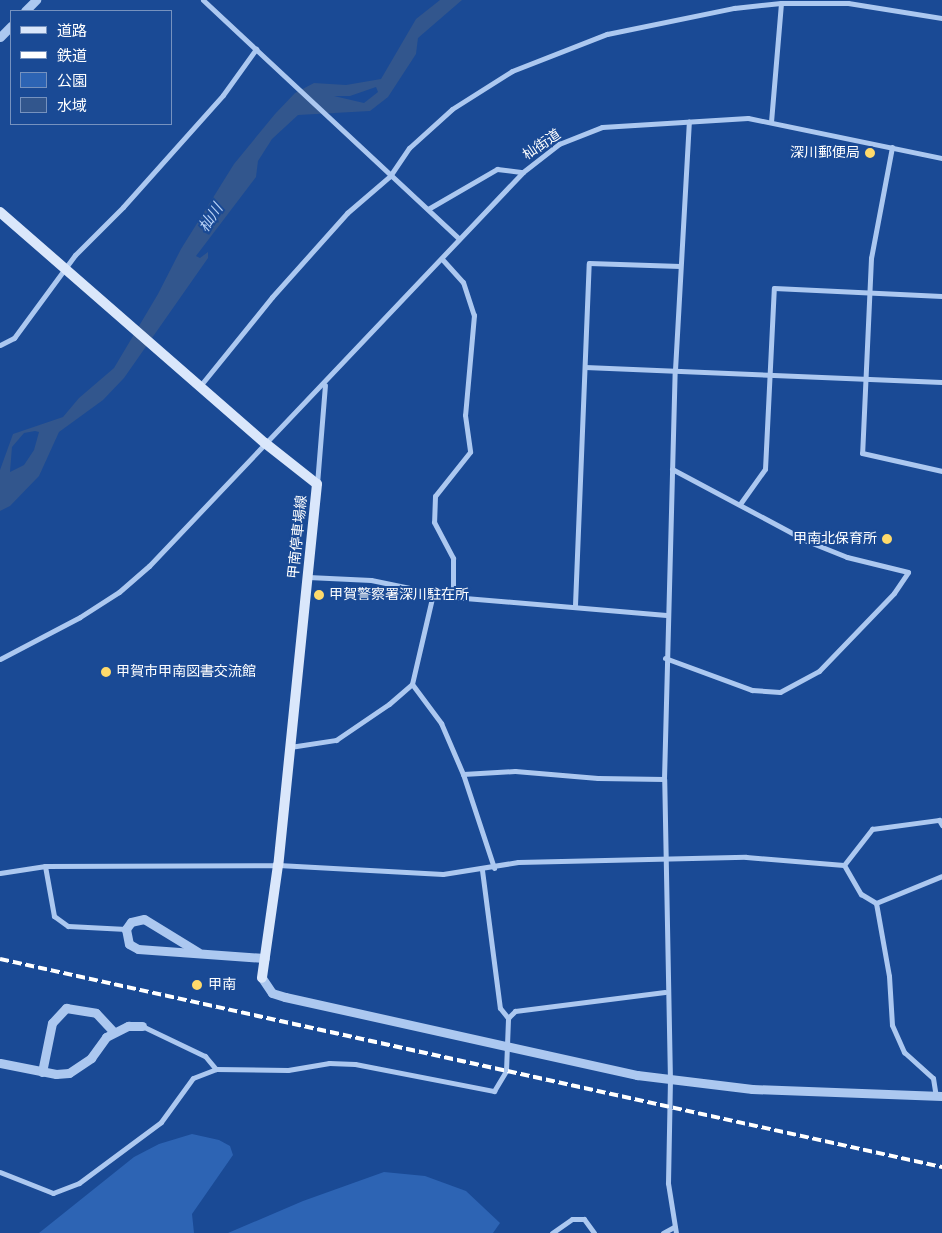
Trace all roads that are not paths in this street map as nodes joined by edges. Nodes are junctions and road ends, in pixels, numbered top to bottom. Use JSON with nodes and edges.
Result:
{"nodes":[{"id":1,"x":36,"y":0,"type":"edge"},
{"id":2,"x":203,"y":0,"type":"edge"},
{"id":3,"x":781,"y":3,"type":"junction"},
{"id":4,"x":26,"y":10,"type":"edge"},
{"id":5,"x":942,"y":18,"type":"edge"},
{"id":6,"x":10,"y":27,"type":"edge"},
{"id":7,"x":0,"y":37,"type":"edge"},
{"id":8,"x":256,"y":49,"type":"junction"},
{"id":9,"x":689,"y":121,"type":"junction"},
{"id":10,"x":771,"y":122,"type":"junction"},
{"id":11,"x":892,"y":147,"type":"junction"},
{"id":12,"x":942,"y":158,"type":"edge"},
{"id":13,"x":523,"y":172,"type":"junction"},
{"id":14,"x":388,"y":174,"type":"junction"},
{"id":15,"x":428,"y":209,"type":"junction"},
{"id":16,"x":0,"y":212,"type":"edge"},
{"id":17,"x":459,"y":239,"type":"junction"},
{"id":18,"x":442,"y":259,"type":"junction"},
{"id":19,"x":680,"y":266,"type":"junction"},
{"id":20,"x":65,"y":269,"type":"junction"},
{"id":21,"x":869,"y":292,"type":"junction"},
{"id":22,"x":942,"y":296,"type":"edge"},
{"id":23,"x":0,"y":345,"type":"edge"},
{"id":24,"x":586,"y":367,"type":"junction"},
{"id":25,"x":675,"y":370,"type":"junction"},
{"id":26,"x":771,"y":376,"type":"junction"},
{"id":27,"x":866,"y":378,"type":"junction"},
{"id":28,"x":942,"y":382,"type":"edge"},
{"id":29,"x":324,"y":385,"type":"junction"},
{"id":30,"x":200,"y":387,"type":"junction"},
{"id":31,"x":265,"y":443,"type":"junction"},
{"id":32,"x":672,"y":469,"type":"junction"},
{"id":33,"x":942,"y":470,"type":"edge"},
{"id":34,"x":317,"y":484,"type":"junction"},
{"id":35,"x":740,"y":504,"type":"junction"},
{"id":36,"x":308,"y":577,"type":"junction"},
{"id":37,"x":433,"y":594,"type":"junction"},
{"id":38,"x":453,"y":597,"type":"junction"},
{"id":39,"x":575,"y":605,"type":"junction"},
{"id":40,"x":666,"y":615,"type":"junction"},
{"id":41,"x":665,"y":658,"type":"junction"},
{"id":42,"x":0,"y":659,"type":"edge"},
{"id":43,"x":412,"y":684,"type":"junction"},
{"id":44,"x":290,"y":747,"type":"junction"},
{"id":45,"x":463,"y":774,"type":"junction"},
{"id":46,"x":664,"y":779,"type":"junction"},
{"id":47,"x":942,"y":826,"type":"edge"},
{"id":48,"x":666,"y":859,"type":"junction"},
{"id":49,"x":278,"y":865,"type":"junction"},
{"id":50,"x":844,"y":865,"type":"junction"},
{"id":51,"x":45,"y":866,"type":"junction"},
{"id":52,"x":494,"y":868,"type":"junction"},
{"id":53,"x":482,"y":870,"type":"junction"},
{"id":54,"x":0,"y":873,"type":"edge"},
{"id":55,"x":942,"y":876,"type":"edge"},
{"id":56,"x":876,"y":903,"type":"junction"},
{"id":57,"x":126,"y":929,"type":"junction"},
{"id":58,"x":169,"y":933,"type":"junction"},
{"id":59,"x":163,"y":951,"type":"junction"},
{"id":60,"x":198,"y":952,"type":"junction"},
{"id":61,"x":265,"y":958,"type":"junction"},
{"id":62,"x":262,"y":978,"type":"joint"},
{"id":63,"x":665,"y":992,"type":"junction"},
{"id":64,"x":508,"y":1018,"type":"junction"},
{"id":65,"x":142,"y":1026,"type":"joint"},
{"id":66,"x":114,"y":1032,"type":"junction"},
{"id":67,"x":508,"y":1046,"type":"junction"},
{"id":68,"x":0,"y":1063,"type":"edge"},
{"id":69,"x":216,"y":1069,"type":"junction"},
{"id":70,"x":42,"y":1072,"type":"junction"},
{"id":71,"x":670,"y":1081,"type":"junction"},
{"id":72,"x":939,"y":1096,"type":"edge"},
{"id":73,"x":0,"y":1172,"type":"edge"},
{"id":74,"x":674,"y":1227,"type":"junction"},
{"id":75,"x":552,"y":1233,"type":"edge"},
{"id":76,"x":594,"y":1233,"type":"edge"},
{"id":77,"x":663,"y":1233,"type":"edge"},
{"id":78,"x":676,"y":1233,"type":"edge"}],
"edges":[{"from":1,"to":4,"type":"street"},
{"from":2,"to":8,"type":"street"},
{"from":3,"to":5,"type":"street"},
{"from":3,"to":10,"type":"street"},
{"from":3,"to":14,"type":"street"},
{"from":6,"to":7,"type":"street"},
{"from":8,"to":14,"type":"street"},
{"from":8,"to":20,"type":"street"},
{"from":9,"to":10,"type":"street","name":"杣街道"},
{"from":9,"to":13,"type":"street","name":"杣街道"},
{"from":9,"to":19,"type":"street"},
{"from":10,"to":11,"type":"street","name":"杣街道"},
{"from":11,"to":12,"type":"street","name":"杣街道"},
{"from":11,"to":21,"type":"street"},
{"from":13,"to":15,"type":"street"},
{"from":13,"to":17,"type":"street","name":"杣街道"},
{"from":14,"to":15,"type":"street"},
{"from":14,"to":30,"type":"street"},
{"from":15,"to":17,"type":"street"},
{"from":16,"to":20,"type":"main road","name":"甲南停車場線"},
{"from":17,"to":18,"type":"street","name":"杣街道"},
{"from":18,"to":29,"type":"street","name":"杣街道"},
{"from":18,"to":38,"type":"street"},
{"from":19,"to":24,"type":"street"},
{"from":19,"to":25,"type":"street"},
{"from":20,"to":23,"type":"street"},
{"from":20,"to":30,"type":"main road","name":"甲南停車場線"},
{"from":21,"to":22,"type":"street"},
{"from":21,"to":26,"type":"street"},
{"from":21,"to":27,"type":"street"},
{"from":24,"to":25,"type":"street"},
{"from":24,"to":39,"type":"street"},
{"from":25,"to":26,"type":"street"},
{"from":25,"to":32,"type":"street"},
{"from":26,"to":27,"type":"street"},
{"from":26,"to":35,"type":"street"},
{"from":27,"to":28,"type":"street"},
{"from":27,"to":33,"type":"street"},
{"from":29,"to":31,"type":"street","name":"杣街道"},
{"from":29,"to":34,"type":"street"},
{"from":30,"to":31,"type":"main road","name":"甲南停車場線"},
{"from":31,"to":34,"type":"main road","name":"甲南停車場線"},
{"from":31,"to":42,"type":"street","name":"杣街道"},
{"from":32,"to":35,"type":"street"},
{"from":32,"to":40,"type":"street"},
{"from":34,"to":36,"type":"main road","name":"甲南停車場線"},
{"from":35,"to":41,"type":"street"},
{"from":36,"to":37,"type":"street"},
{"from":36,"to":44,"type":"main road","name":"甲南停車場線"},
{"from":37,"to":38,"type":"street"},
{"from":37,"to":43,"type":"street"},
{"from":38,"to":39,"type":"street"},
{"from":39,"to":40,"type":"street"},
{"from":40,"to":41,"type":"street"},
{"from":41,"to":46,"type":"street"},
{"from":43,"to":44,"type":"street"},
{"from":43,"to":45,"type":"street"},
{"from":44,"to":49,"type":"main road","name":"甲南停車場線"},
{"from":45,"to":46,"type":"street"},
{"from":45,"to":52,"type":"street"},
{"from":46,"to":48,"type":"street"},
{"from":47,"to":50,"type":"street"},
{"from":48,"to":50,"type":"street"},
{"from":48,"to":52,"type":"street"},
{"from":48,"to":63,"type":"street"},
{"from":49,"to":51,"type":"street"},
{"from":49,"to":53,"type":"street"},
{"from":49,"to":61,"type":"main road","name":"甲南停車場線"},
{"from":50,"to":56,"type":"street"},
{"from":51,"to":54,"type":"street"},
{"from":51,"to":57,"type":"street"},
{"from":52,"to":53,"type":"street"},
{"from":53,"to":64,"type":"street"},
{"from":55,"to":56,"type":"street"},
{"from":56,"to":72,"type":"street"},
{"from":57,"to":58,"type":"street"},
{"from":57,"to":59,"type":"street"},
{"from":58,"to":59,"type":"street"},
{"from":58,"to":60,"type":"street"},
{"from":59,"to":60,"type":"street"},
{"from":60,"to":61,"type":"street"},
{"from":61,"to":62,"type":"main road","name":"甲南停車場線"},
{"from":62,"to":67,"type":"street"},
{"from":63,"to":64,"type":"street"},
{"from":63,"to":71,"type":"street"},
{"from":64,"to":67,"type":"street"},
{"from":65,"to":66,"type":"street"},
{"from":65,"to":69,"type":"street"},
{"from":66,"to":70,"type":"street"},
{"from":66,"to":70,"type":"street"},
{"from":67,"to":69,"type":"street"},
{"from":67,"to":71,"type":"street"},
{"from":68,"to":70,"type":"street"},
{"from":69,"to":73,"type":"street"},
{"from":71,"to":72,"type":"street"},
{"from":71,"to":74,"type":"street"},
{"from":74,"to":77,"type":"street"},
{"from":74,"to":78,"type":"street"},
{"from":75,"to":76,"type":"street"}]}
